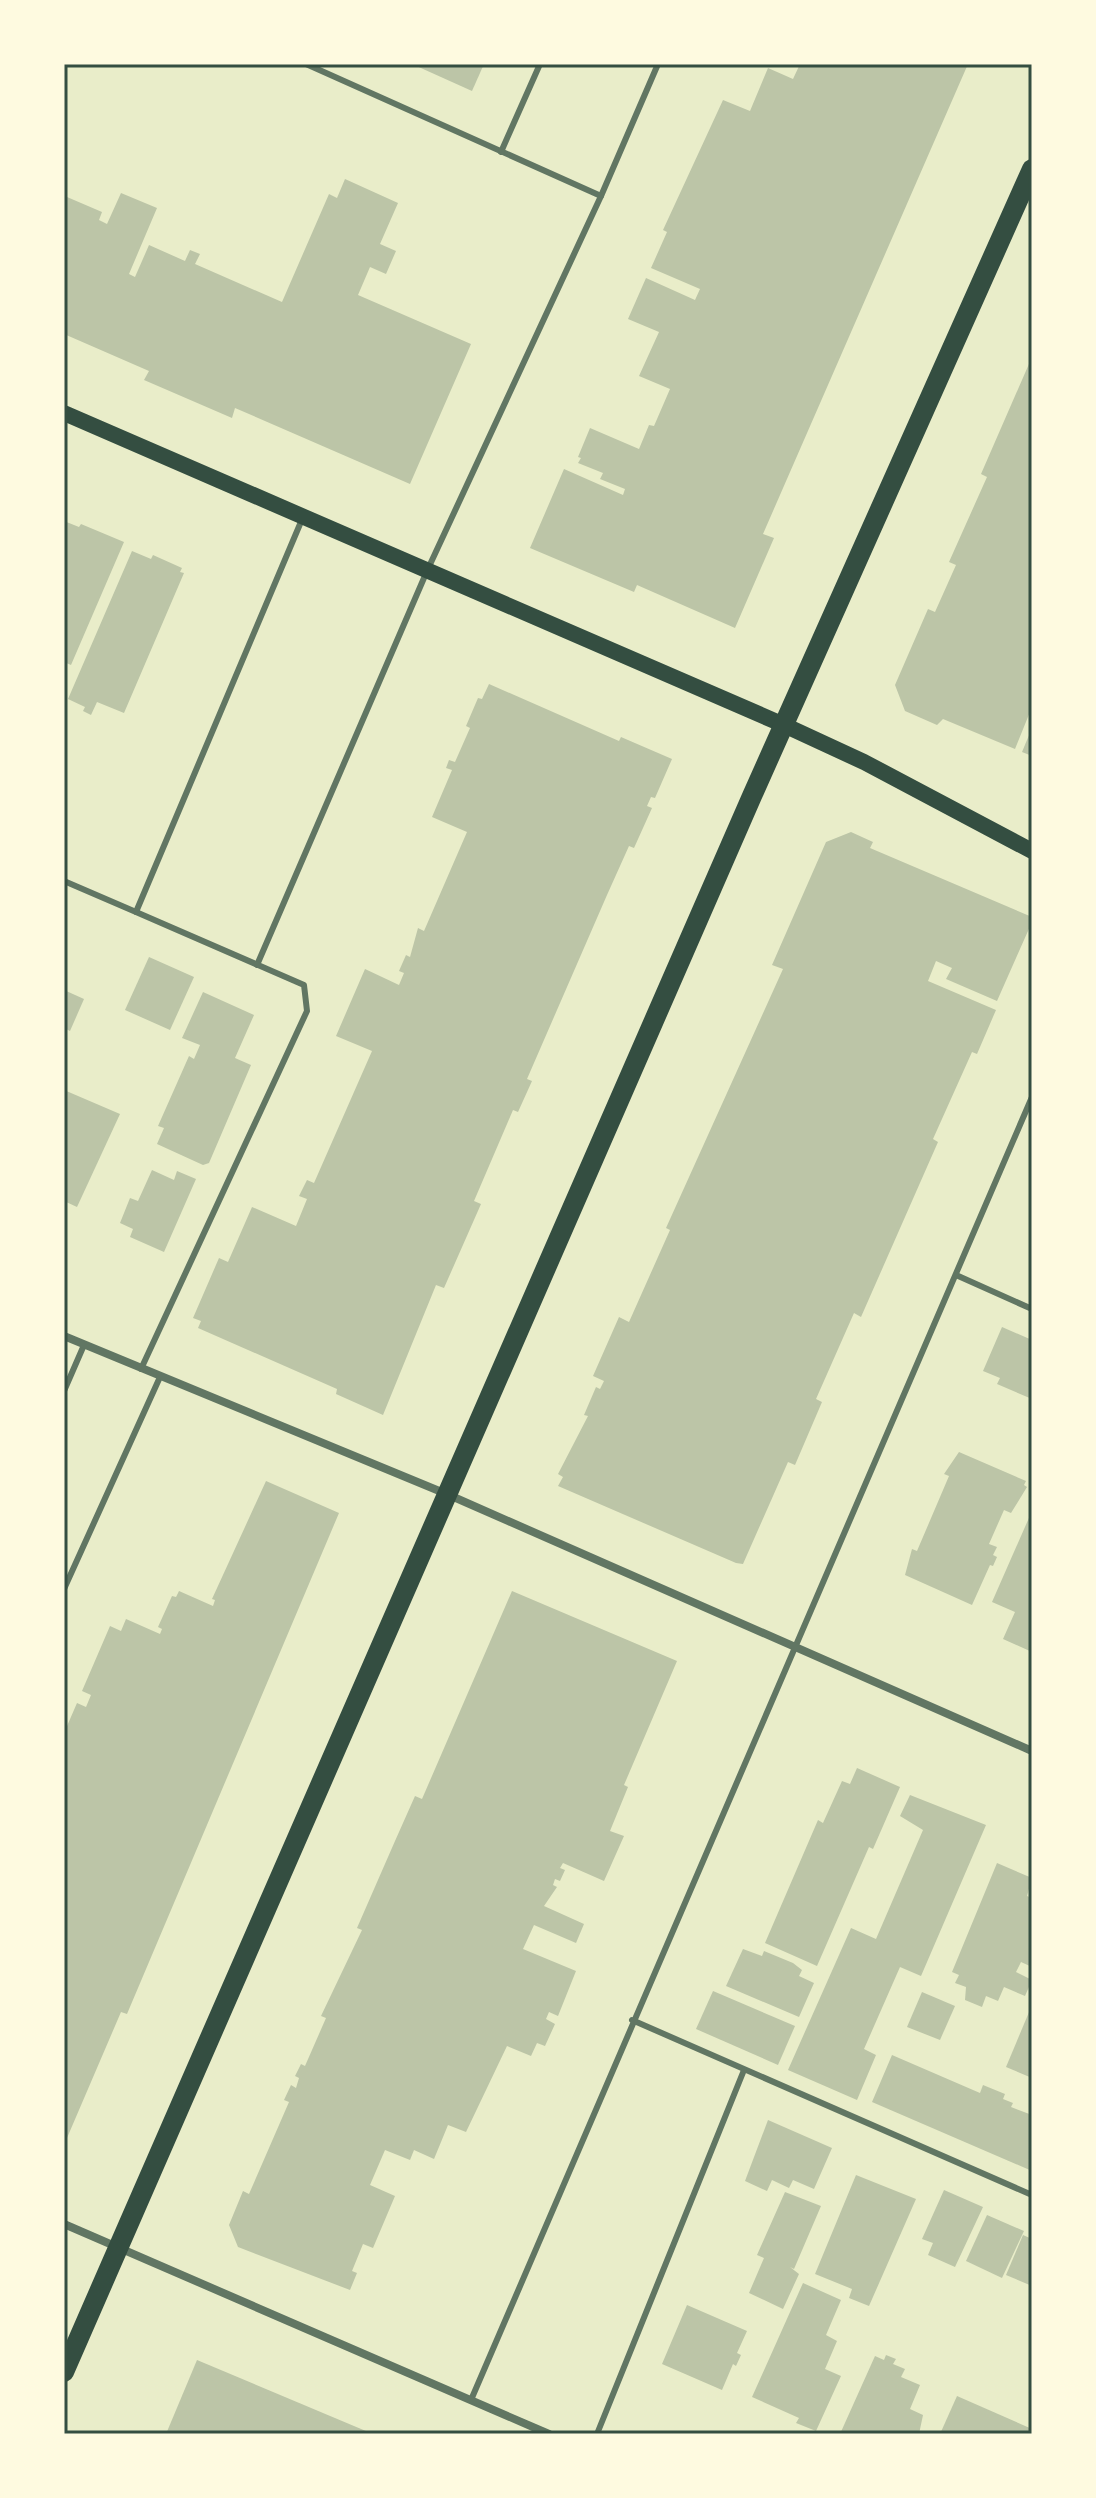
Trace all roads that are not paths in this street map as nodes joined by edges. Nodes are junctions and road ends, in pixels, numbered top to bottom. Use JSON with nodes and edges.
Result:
{"nodes":[{"id":1,"x":306,"y":64,"type":"edge"},
{"id":2,"x":540,"y":64,"type":"edge"},
{"id":3,"x":658,"y":64,"type":"edge"},
{"id":4,"x":501,"y":152,"type":"junction"},
{"id":5,"x":1032,"y":169,"type":"edge"},
{"id":6,"x":601,"y":196,"type":"junction"},
{"id":7,"x":64,"y":413,"type":"edge"},
{"id":8,"x":303,"y":517,"type":"junction"},
{"id":9,"x":427,"y":571,"type":"junction"},
{"id":10,"x":784,"y":725,"type":"junction"},
{"id":11,"x":1032,"y":851,"type":"edge"},
{"id":12,"x":64,"y":881,"type":"edge"},
{"id":13,"x":136,"y":912,"type":"junction"},
{"id":14,"x":257,"y":965,"type":"junction"},
{"id":15,"x":1032,"y":1097,"type":"edge"},
{"id":16,"x":956,"y":1275,"type":"junction"},
{"id":17,"x":1032,"y":1309,"type":"edge"},
{"id":18,"x":64,"y":1336,"type":"edge"},
{"id":19,"x":84,"y":1345,"type":"junction"},
{"id":20,"x":141,"y":1369,"type":"junction"},
{"id":21,"x":160,"y":1377,"type":"junction"},
{"id":22,"x":64,"y":1391,"type":"edge"},
{"id":23,"x":449,"y":1495,"type":"junction"},
{"id":24,"x":64,"y":1589,"type":"edge"},
{"id":25,"x":796,"y":1649,"type":"junction"},
{"id":26,"x":1032,"y":1751,"type":"edge"},
{"id":27,"x":632,"y":2020,"type":"junction"},
{"id":28,"x":744,"y":2070,"type":"junction"},
{"id":29,"x":1032,"y":2195,"type":"edge"},
{"id":30,"x":64,"y":2224,"type":"edge"},
{"id":31,"x":119,"y":2247,"type":"junction"},
{"id":32,"x":65,"y":2365,"type":"edge"},
{"id":33,"x":471,"y":2400,"type":"junction"},
{"id":34,"x":549,"y":2434,"type":"edge"},
{"id":35,"x":597,"y":2434,"type":"edge"}],
"edges":[{"from":1,"to":4,"type":"lane"},
{"from":2,"to":4,"type":"lane"},
{"from":3,"to":6,"type":"lane"},
{"from":4,"to":6,"type":"lane"},
{"from":5,"to":10,"type":"main road"},
{"from":6,"to":9,"type":"lane"},
{"from":7,"to":8,"type":"main road"},
{"from":8,"to":9,"type":"main road"},
{"from":8,"to":13,"type":"lane"},
{"from":9,"to":10,"type":"main road"},
{"from":9,"to":14,"type":"lane"},
{"from":10,"to":11,"type":"main road"},
{"from":10,"to":23,"type":"main road"},
{"from":12,"to":13,"type":"lane"},
{"from":13,"to":14,"type":"lane"},
{"from":14,"to":20,"type":"lane"},
{"from":15,"to":16,"type":"lane"},
{"from":16,"to":17,"type":"lane"},
{"from":16,"to":25,"type":"lane"},
{"from":18,"to":19,"type":"street"},
{"from":19,"to":20,"type":"street"},
{"from":19,"to":22,"type":"lane"},
{"from":20,"to":21,"type":"street"},
{"from":21,"to":23,"type":"street"},
{"from":21,"to":24,"type":"lane"},
{"from":23,"to":25,"type":"street"},
{"from":23,"to":31,"type":"main road"},
{"from":25,"to":26,"type":"street"},
{"from":25,"to":27,"type":"lane"},
{"from":27,"to":28,"type":"lane"},
{"from":27,"to":33,"type":"lane"},
{"from":28,"to":29,"type":"lane"},
{"from":28,"to":35,"type":"lane"},
{"from":30,"to":31,"type":"street"},
{"from":31,"to":32,"type":"main road"},
{"from":31,"to":33,"type":"street"},
{"from":33,"to":34,"type":"street"}]}
